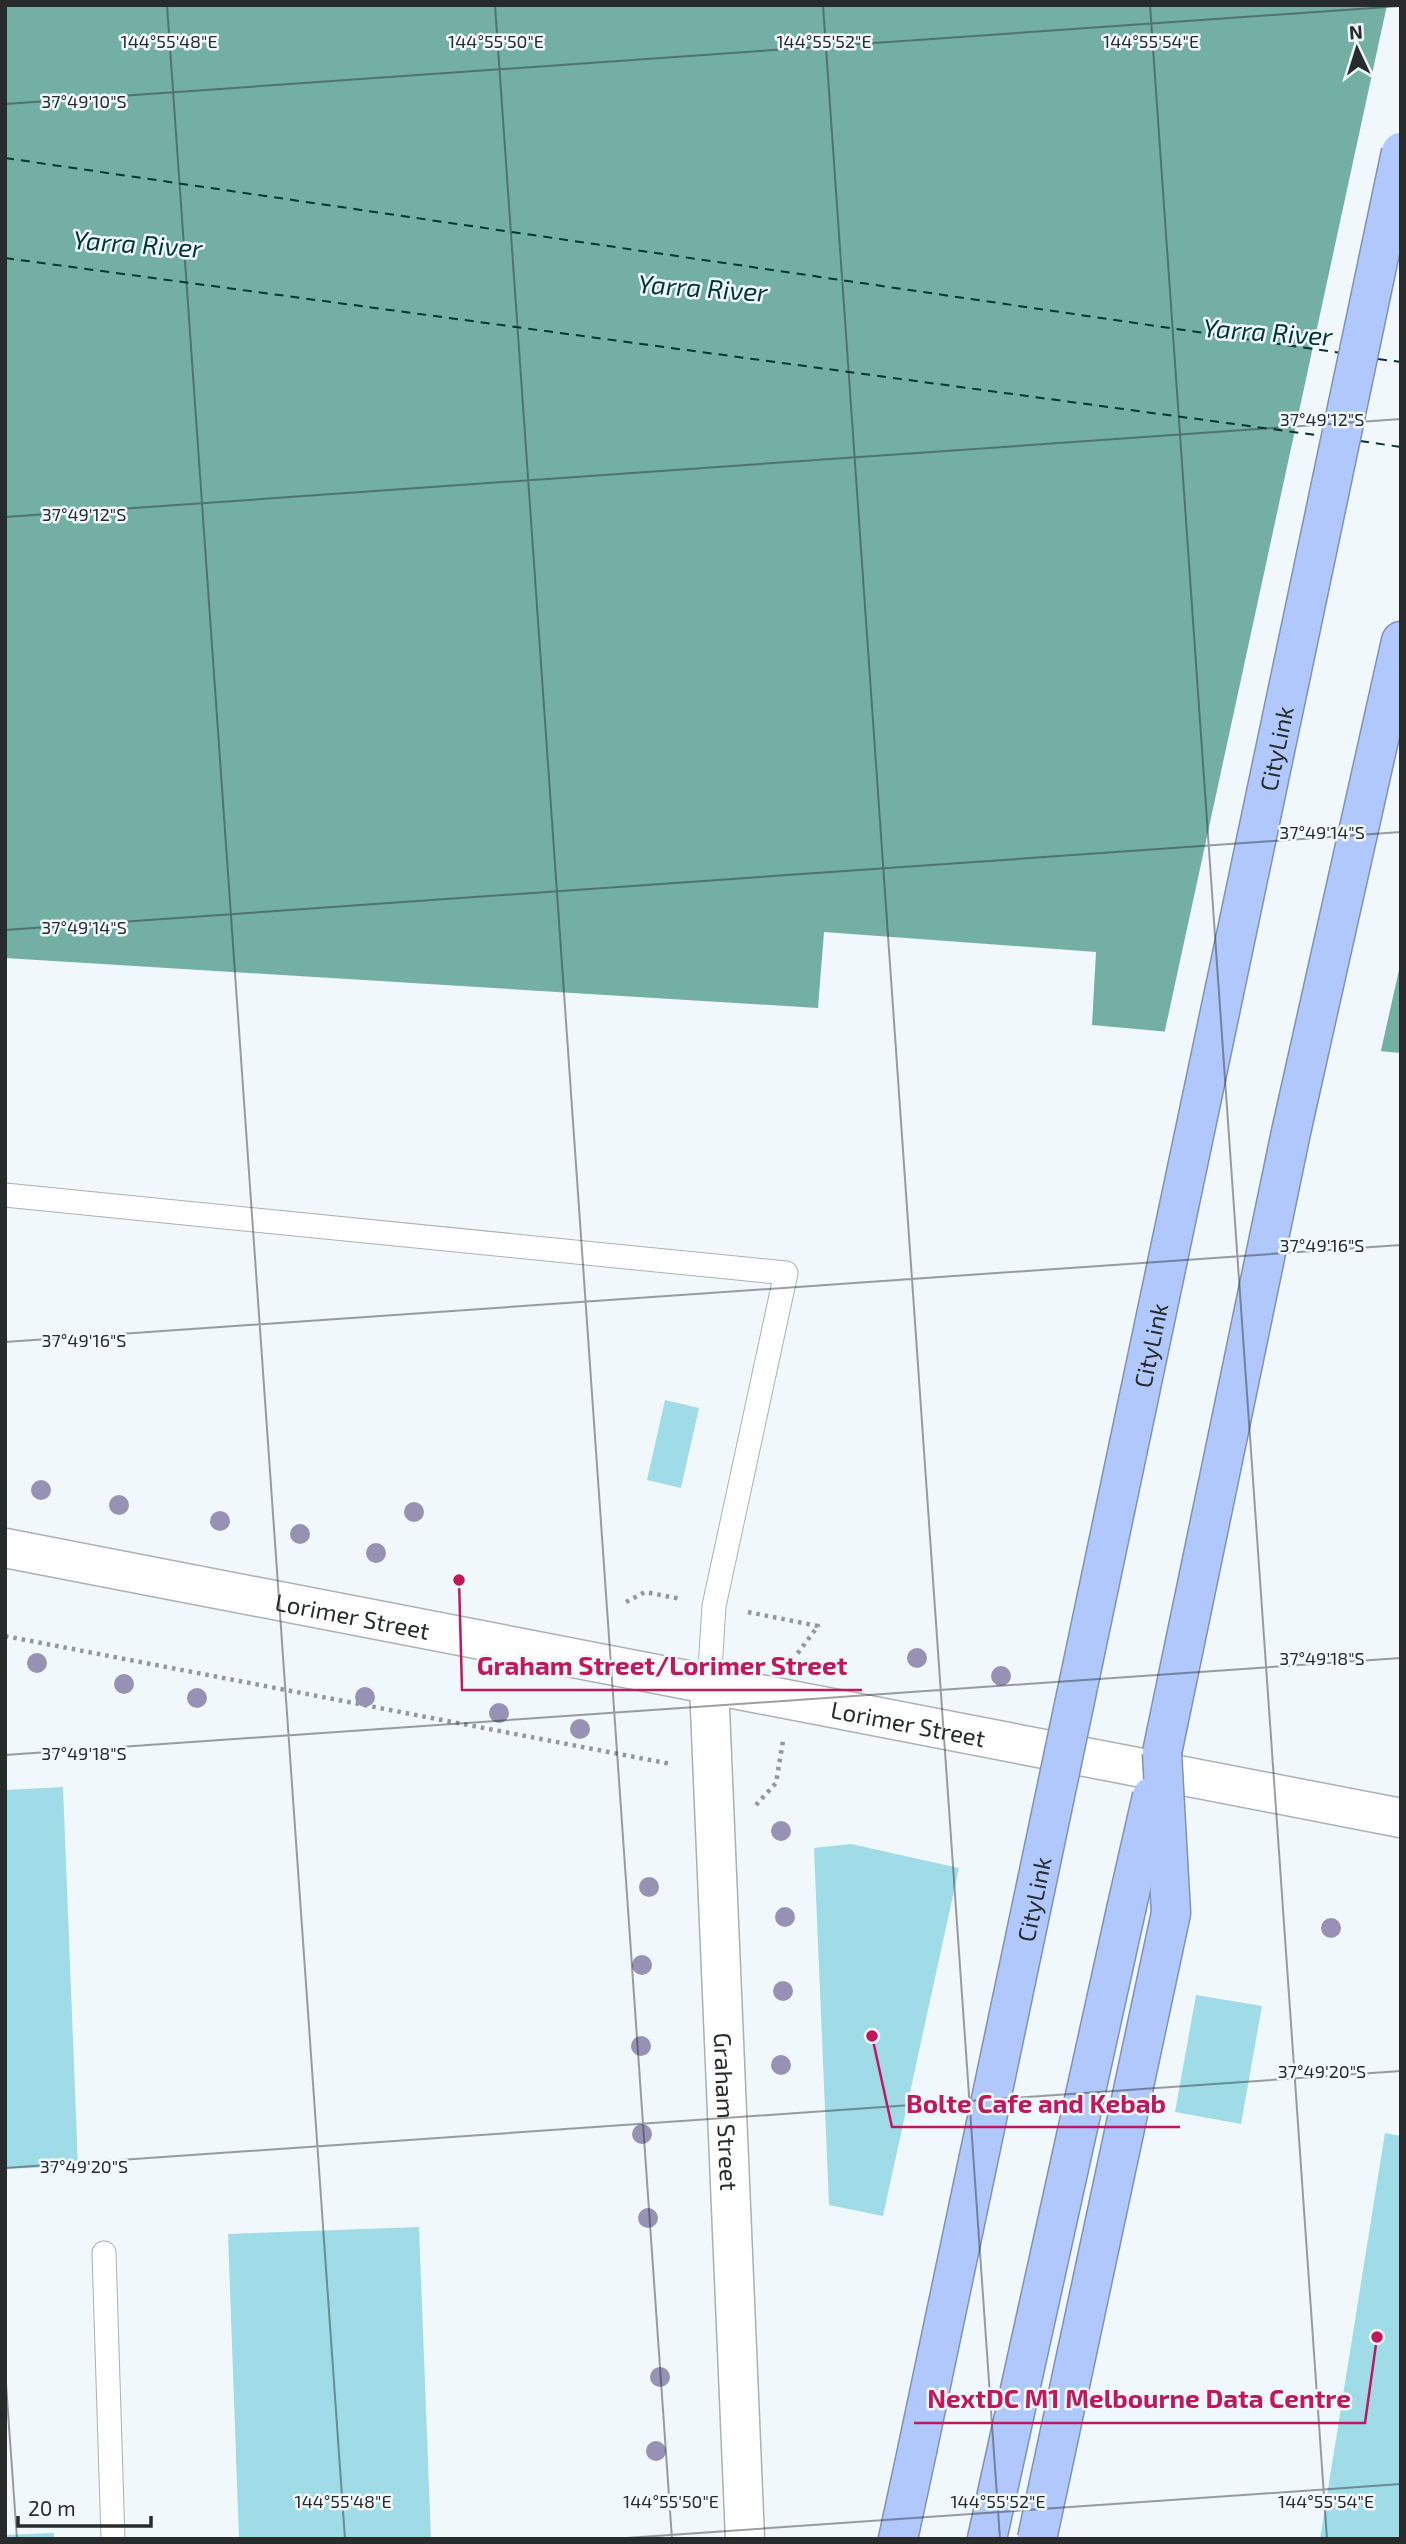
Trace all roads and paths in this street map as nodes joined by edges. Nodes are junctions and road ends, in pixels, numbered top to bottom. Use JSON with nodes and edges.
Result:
{"nodes":[{"id":1,"x":1401,"y":152,"type":"edge"},
{"id":2,"x":1401,"y":641,"type":"edge"},
{"id":3,"x":5,"y":1195,"type":"edge"},
{"id":4,"x":5,"y":1548,"type":"edge"},
{"id":5,"x":645,"y":1592,"type":"dead end"},
{"id":6,"x":626,"y":1602,"type":"dead end"},
{"id":7,"x":5,"y":1636,"type":"edge"},
{"id":8,"x":709,"y":1685,"type":"junction"},
{"id":9,"x":1162,"y":1754,"type":"junction"},
{"id":10,"x":712,"y":1771,"type":"junction"},
{"id":11,"x":1401,"y":1818,"type":"edge"},
{"id":12,"x":104,"y":2253,"type":"dead end"},
{"id":13,"x":113,"y":2539,"type":"edge"},
{"id":14,"x":745,"y":2539,"type":"edge"},
{"id":15,"x":898,"y":2539,"type":"edge"},
{"id":16,"x":987,"y":2539,"type":"edge"},
{"id":17,"x":1037,"y":2539,"type":"edge"}],
"edges":[{"from":1,"to":15,"type":"highway","name":"CityLink","bridge":true},
{"from":2,"to":9,"type":"highway"},
{"from":3,"to":8,"type":"lane"},
{"from":4,"to":8,"type":"main road","name":"Lorimer Street"},
{"from":5,"to":6,"type":"path"},
{"from":7,"to":10,"type":"path"},
{"from":8,"to":10,"type":"main road","name":"Graham Street"},
{"from":8,"to":11,"type":"main road","name":"Lorimer Street"},
{"from":9,"to":16,"type":"highway","bridge":true},
{"from":9,"to":17,"type":"highway","bridge":true},
{"from":10,"to":14,"type":"main road","name":"Graham Street"},
{"from":12,"to":13,"type":"lane"}]}
